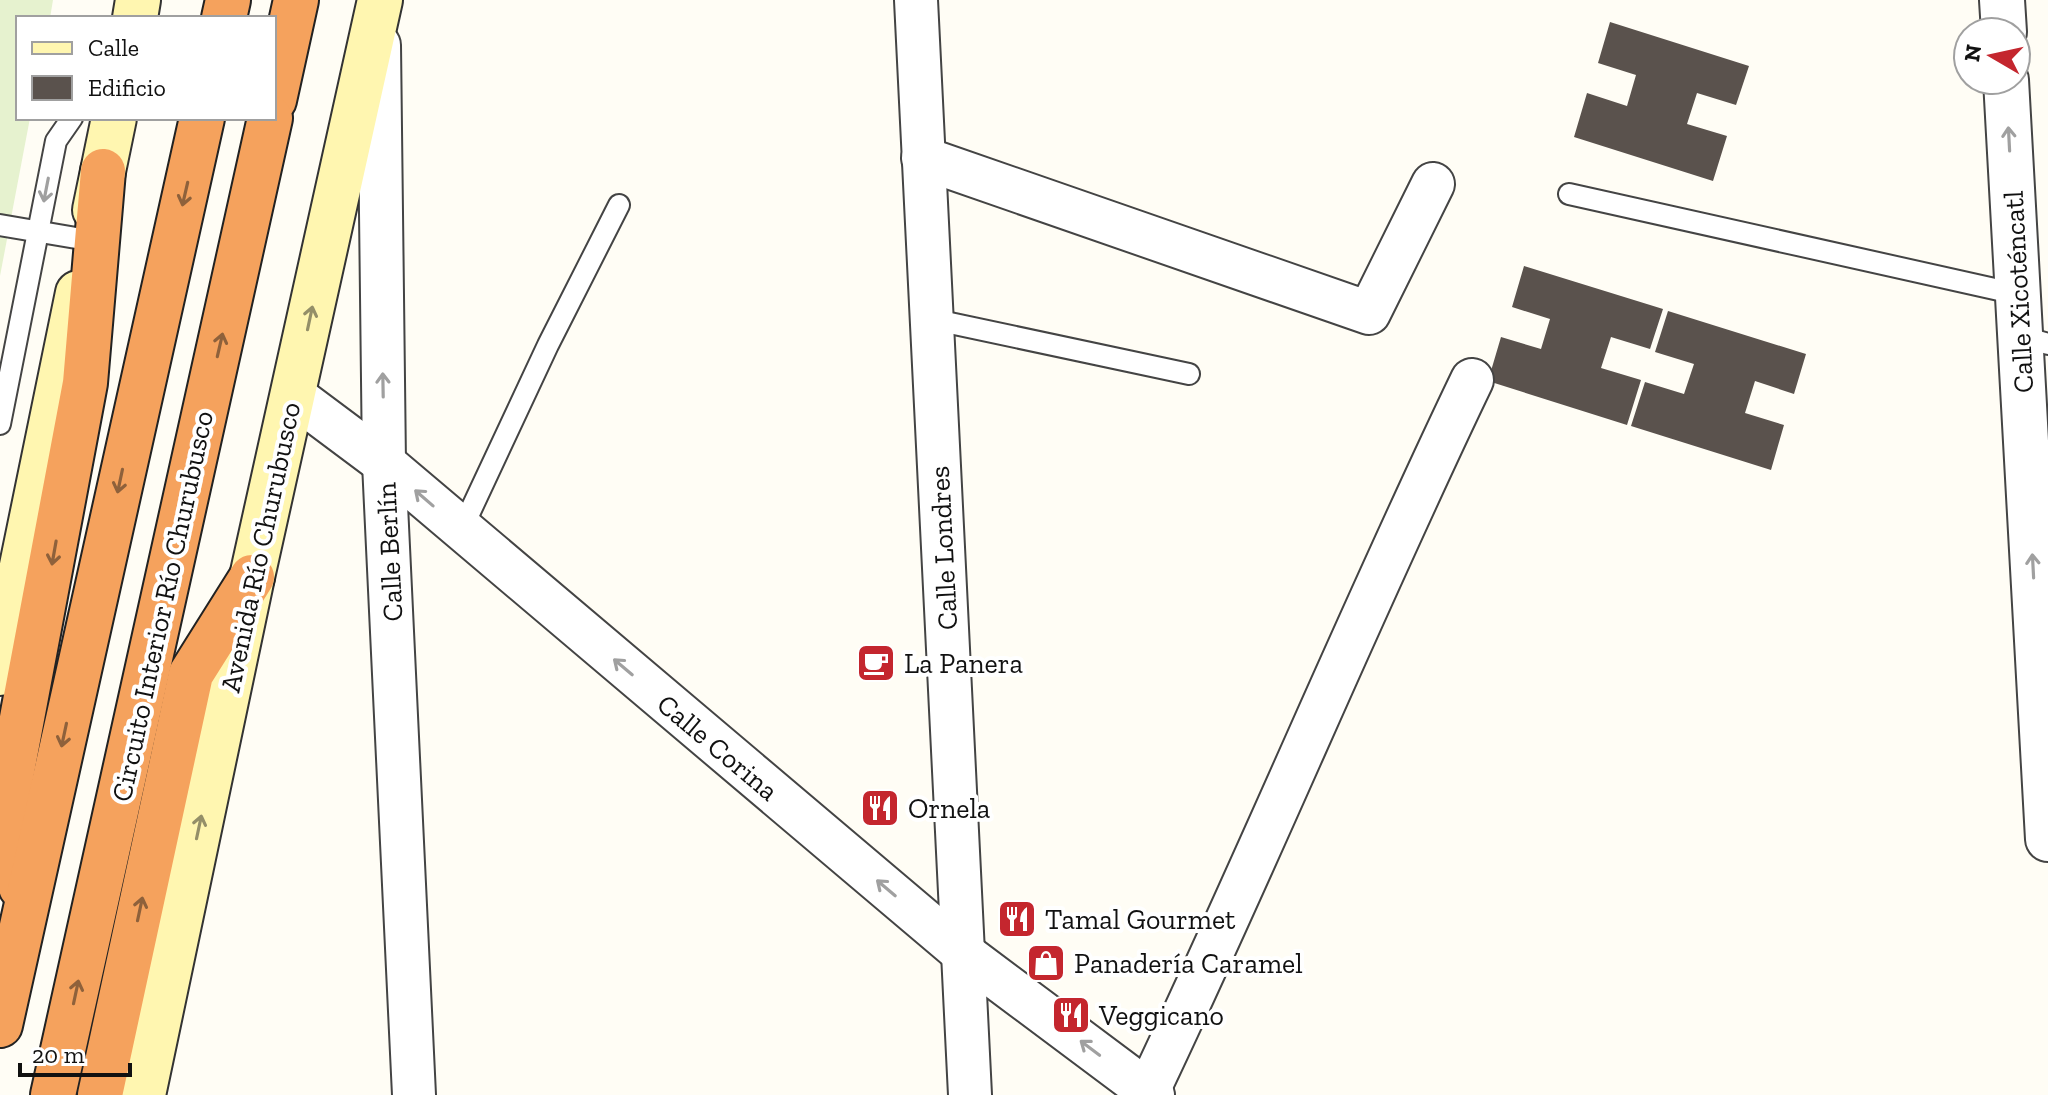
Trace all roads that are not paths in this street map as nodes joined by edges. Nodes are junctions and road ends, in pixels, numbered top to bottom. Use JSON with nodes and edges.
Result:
{"nodes":[{"id":1,"x":916,"y":0,"type":"edge"},
{"id":2,"x":379,"y":4,"type":"edge"},
{"id":3,"x":294,"y":9,"type":"edge"},
{"id":4,"x":276,"y":91,"type":"edge"},
{"id":5,"x":2007,"y":96,"type":"edge"},
{"id":6,"x":71,"y":120,"type":"edge"},
{"id":7,"x":114,"y":120,"type":"edge"},
{"id":8,"x":202,"y":120,"type":"edge"},
{"id":9,"x":270,"y":120,"type":"edge"},
{"id":10,"x":923,"y":158,"type":"junction"},
{"id":11,"x":103,"y":171,"type":"junction"},
{"id":12,"x":1433,"y":184,"type":"dead end"},
{"id":13,"x":1569,"y":194,"type":"dead end"},
{"id":14,"x":619,"y":205,"type":"dead end"},
{"id":15,"x":0,"y":225,"type":"edge"},
{"id":16,"x":38,"y":233,"type":"junction"},
{"id":17,"x":88,"y":240,"type":"junction"},
{"id":18,"x":931,"y":319,"type":"junction"},
{"id":19,"x":2028,"y":325,"type":"edge"},
{"id":20,"x":1189,"y":374,"type":"dead end"},
{"id":21,"x":1472,"y":380,"type":"dead end"},
{"id":22,"x":293,"y":395,"type":"junction"},
{"id":23,"x":0,"y":424,"type":"edge"},
{"id":24,"x":384,"y":463,"type":"junction"},
{"id":25,"x":461,"y":531,"type":"junction"},
{"id":26,"x":252,"y":577,"type":"junction"},
{"id":27,"x":0,"y":673,"type":"edge"},
{"id":28,"x":2048,"y":839,"type":"edge"},
{"id":29,"x":25,"y":913,"type":"junction"},
{"id":30,"x":963,"y":953,"type":"junction"},
{"id":31,"x":0,"y":1025,"type":"edge"},
{"id":32,"x":1151,"y":1093,"type":"edge"},
{"id":33,"x":53,"y":1095,"type":"edge"},
{"id":34,"x":100,"y":1095,"type":"edge"},
{"id":35,"x":143,"y":1095,"type":"edge"},
{"id":36,"x":414,"y":1095,"type":"edge"},
{"id":37,"x":970,"y":1095,"type":"edge"}],
"edges":[{"from":1,"to":10,"type":"street","name":"Calle Londres"},
{"from":22,"to":2,"type":"main road","name":"Avenida Río Churubusco","one_way":true},
{"from":24,"to":2,"type":"street","name":"Calle Berlín","one_way":true},
{"from":3,"to":4,"type":"highway"},
{"from":19,"to":5,"type":"street","name":"Calle Xicoténcatl","one_way":true},
{"from":6,"to":16,"type":"lane","one_way":true},
{"from":7,"to":11,"type":"main road"},
{"from":8,"to":29,"type":"highway","one_way":true},
{"from":33,"to":9,"type":"highway","name":"Circuito Interior Río Churubusco","one_way":true},
{"from":10,"to":12,"type":"street"},
{"from":10,"to":18,"type":"street","name":"Calle Londres"},
{"from":11,"to":17,"type":"main road"},
{"from":11,"to":29,"type":"highway","one_way":true},
{"from":13,"to":19,"type":"lane"},
{"from":14,"to":25,"type":"lane"},
{"from":15,"to":16,"type":"lane"},
{"from":16,"to":17,"type":"lane"},
{"from":16,"to":23,"type":"lane"},
{"from":17,"to":27,"type":"main road"},
{"from":18,"to":20,"type":"lane"},
{"from":18,"to":30,"type":"street","name":"Calle Londres"},
{"from":28,"to":19,"type":"street","name":"Calle Xicoténcatl","one_way":true},
{"from":21,"to":32,"type":"street","name":"Calle Corina"},
{"from":22,"to":24,"type":"street","name":"Calle Corina"},
{"from":22,"to":26,"type":"main road","name":"Avenida Río Churubusco"},
{"from":25,"to":24,"type":"street","name":"Calle Corina","one_way":true},
{"from":24,"to":36,"type":"street","name":"Calle Berlín"},
{"from":30,"to":25,"type":"street","name":"Calle Corina","one_way":true},
{"from":34,"to":26,"type":"highway","one_way":true},
{"from":35,"to":26,"type":"main road","name":"Avenida Río Churubusco","one_way":true},
{"from":29,"to":31,"type":"highway"},
{"from":32,"to":30,"type":"street","name":"Calle Corina","one_way":true},
{"from":30,"to":37,"type":"street","name":"Calle Londres"}]}
